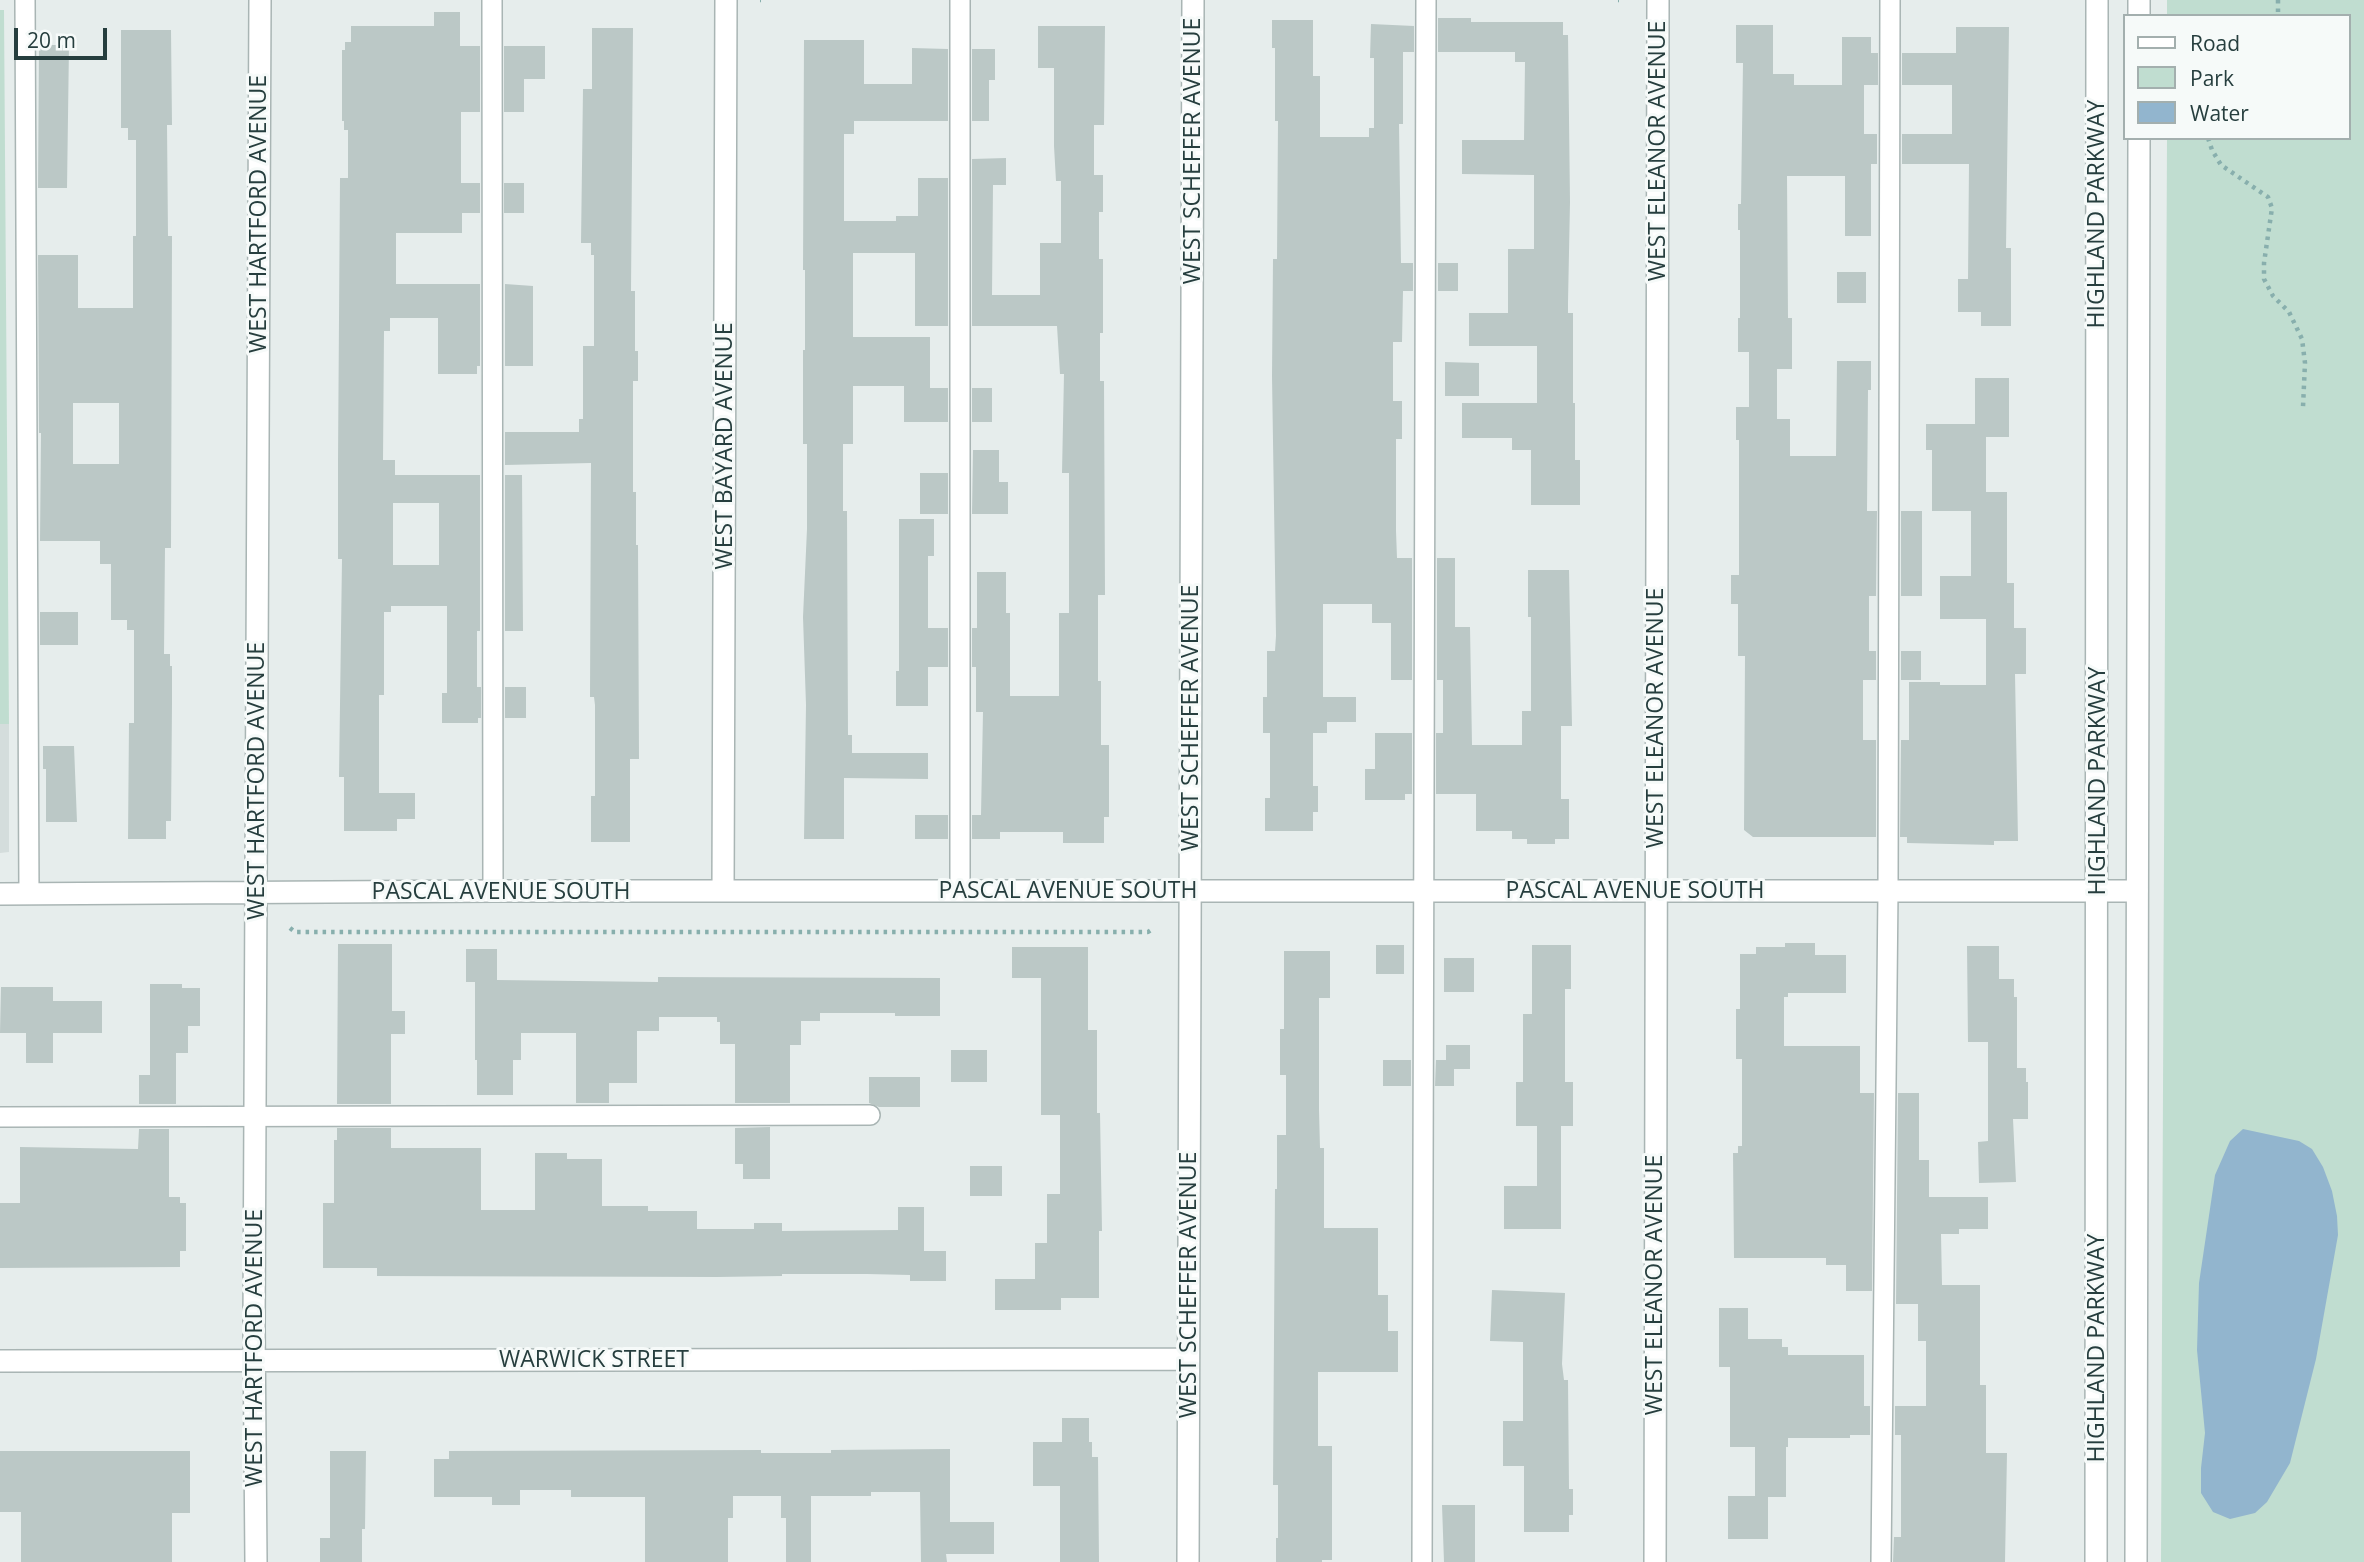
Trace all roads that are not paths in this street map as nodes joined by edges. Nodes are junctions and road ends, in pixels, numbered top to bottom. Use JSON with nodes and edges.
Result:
{"nodes":[{"id":1,"x":24,"y":0,"type":"edge"},
{"id":2,"x":260,"y":0,"type":"edge"},
{"id":3,"x":492,"y":0,"type":"edge"},
{"id":4,"x":726,"y":0,"type":"edge"},
{"id":5,"x":960,"y":0,"type":"edge"},
{"id":6,"x":1193,"y":0,"type":"edge"},
{"id":7,"x":1426,"y":0,"type":"edge"},
{"id":8,"x":1658,"y":0,"type":"edge"},
{"id":9,"x":1890,"y":0,"type":"edge"},
{"id":10,"x":2097,"y":0,"type":"edge"},
{"id":11,"x":2139,"y":140,"type":"edge"},
{"id":12,"x":493,"y":891,"type":"junction"},
{"id":13,"x":723,"y":891,"type":"junction"},
{"id":14,"x":960,"y":891,"type":"junction"},
{"id":15,"x":1190,"y":891,"type":"junction"},
{"id":16,"x":1423,"y":891,"type":"junction"},
{"id":17,"x":1655,"y":891,"type":"junction"},
{"id":18,"x":1888,"y":891,"type":"junction"},
{"id":19,"x":2137,"y":891,"type":"junction"},
{"id":20,"x":2098,"y":892,"type":"junction"},
{"id":21,"x":257,"y":893,"type":"junction"},
{"id":22,"x":0,"y":894,"type":"edge"},
{"id":23,"x":29,"y":894,"type":"junction"},
{"id":24,"x":870,"y":1115,"type":"dead end"},
{"id":25,"x":0,"y":1117,"type":"edge"},
{"id":26,"x":256,"y":1117,"type":"junction"},
{"id":27,"x":1188,"y":1359,"type":"junction"},
{"id":28,"x":0,"y":1361,"type":"edge"},
{"id":29,"x":254,"y":1361,"type":"junction"},
{"id":30,"x":256,"y":1562,"type":"edge"},
{"id":31,"x":1188,"y":1562,"type":"edge"},
{"id":32,"x":1422,"y":1562,"type":"edge"},
{"id":33,"x":1655,"y":1562,"type":"edge"},
{"id":34,"x":1881,"y":1562,"type":"edge"},
{"id":35,"x":2096,"y":1562,"type":"edge"},
{"id":36,"x":2136,"y":1562,"type":"edge"}],
"edges":[{"from":1,"to":23,"type":"lane"},
{"from":2,"to":21,"type":"street","name":"WEST HARTFORD AVENUE"},
{"from":3,"to":12,"type":"lane"},
{"from":4,"to":13,"type":"street","name":"WEST BAYARD AVENUE"},
{"from":5,"to":14,"type":"lane"},
{"from":6,"to":15,"type":"street","name":"WEST SCHEFFER AVENUE"},
{"from":7,"to":16,"type":"lane"},
{"from":8,"to":17,"type":"street","name":"WEST ELEANOR AVENUE"},
{"from":9,"to":18,"type":"lane"},
{"from":10,"to":20,"type":"street","name":"HIGHLAND PARKWAY"},
{"from":11,"to":19,"type":"street","name":"HIGHLAND PARKWAY"},
{"from":12,"to":13,"type":"street","name":"PASCAL AVENUE SOUTH"},
{"from":12,"to":21,"type":"street","name":"PASCAL AVENUE SOUTH"},
{"from":13,"to":14,"type":"street","name":"PASCAL AVENUE SOUTH"},
{"from":14,"to":15,"type":"street","name":"PASCAL AVENUE SOUTH"},
{"from":15,"to":16,"type":"street","name":"PASCAL AVENUE SOUTH"},
{"from":15,"to":27,"type":"street","name":"WEST SCHEFFER AVENUE"},
{"from":16,"to":17,"type":"street","name":"PASCAL AVENUE SOUTH"},
{"from":16,"to":32,"type":"lane"},
{"from":17,"to":18,"type":"street","name":"PASCAL AVENUE SOUTH"},
{"from":17,"to":33,"type":"street","name":"WEST ELEANOR AVENUE"},
{"from":18,"to":20,"type":"street","name":"PASCAL AVENUE SOUTH"},
{"from":18,"to":34,"type":"lane"},
{"from":19,"to":20,"type":"street","name":"PASCAL AVENUE SOUTH"},
{"from":19,"to":36,"type":"street","name":"HIGHLAND PARKWAY"},
{"from":20,"to":35,"type":"street","name":"HIGHLAND PARKWAY"},
{"from":21,"to":23,"type":"street","name":"PASCAL AVENUE SOUTH"},
{"from":21,"to":26,"type":"street","name":"WEST HARTFORD AVENUE"},
{"from":22,"to":23,"type":"street","name":"PASCAL AVENUE SOUTH"},
{"from":24,"to":26,"type":"lane"},
{"from":25,"to":26,"type":"lane"},
{"from":26,"to":29,"type":"street","name":"WEST HARTFORD AVENUE"},
{"from":27,"to":29,"type":"street","name":"WARWICK STREET"},
{"from":27,"to":31,"type":"street","name":"WEST SCHEFFER AVENUE"},
{"from":28,"to":29,"type":"street","name":"WARWICK STREET"},
{"from":29,"to":30,"type":"street","name":"WEST HARTFORD AVENUE"}]}
